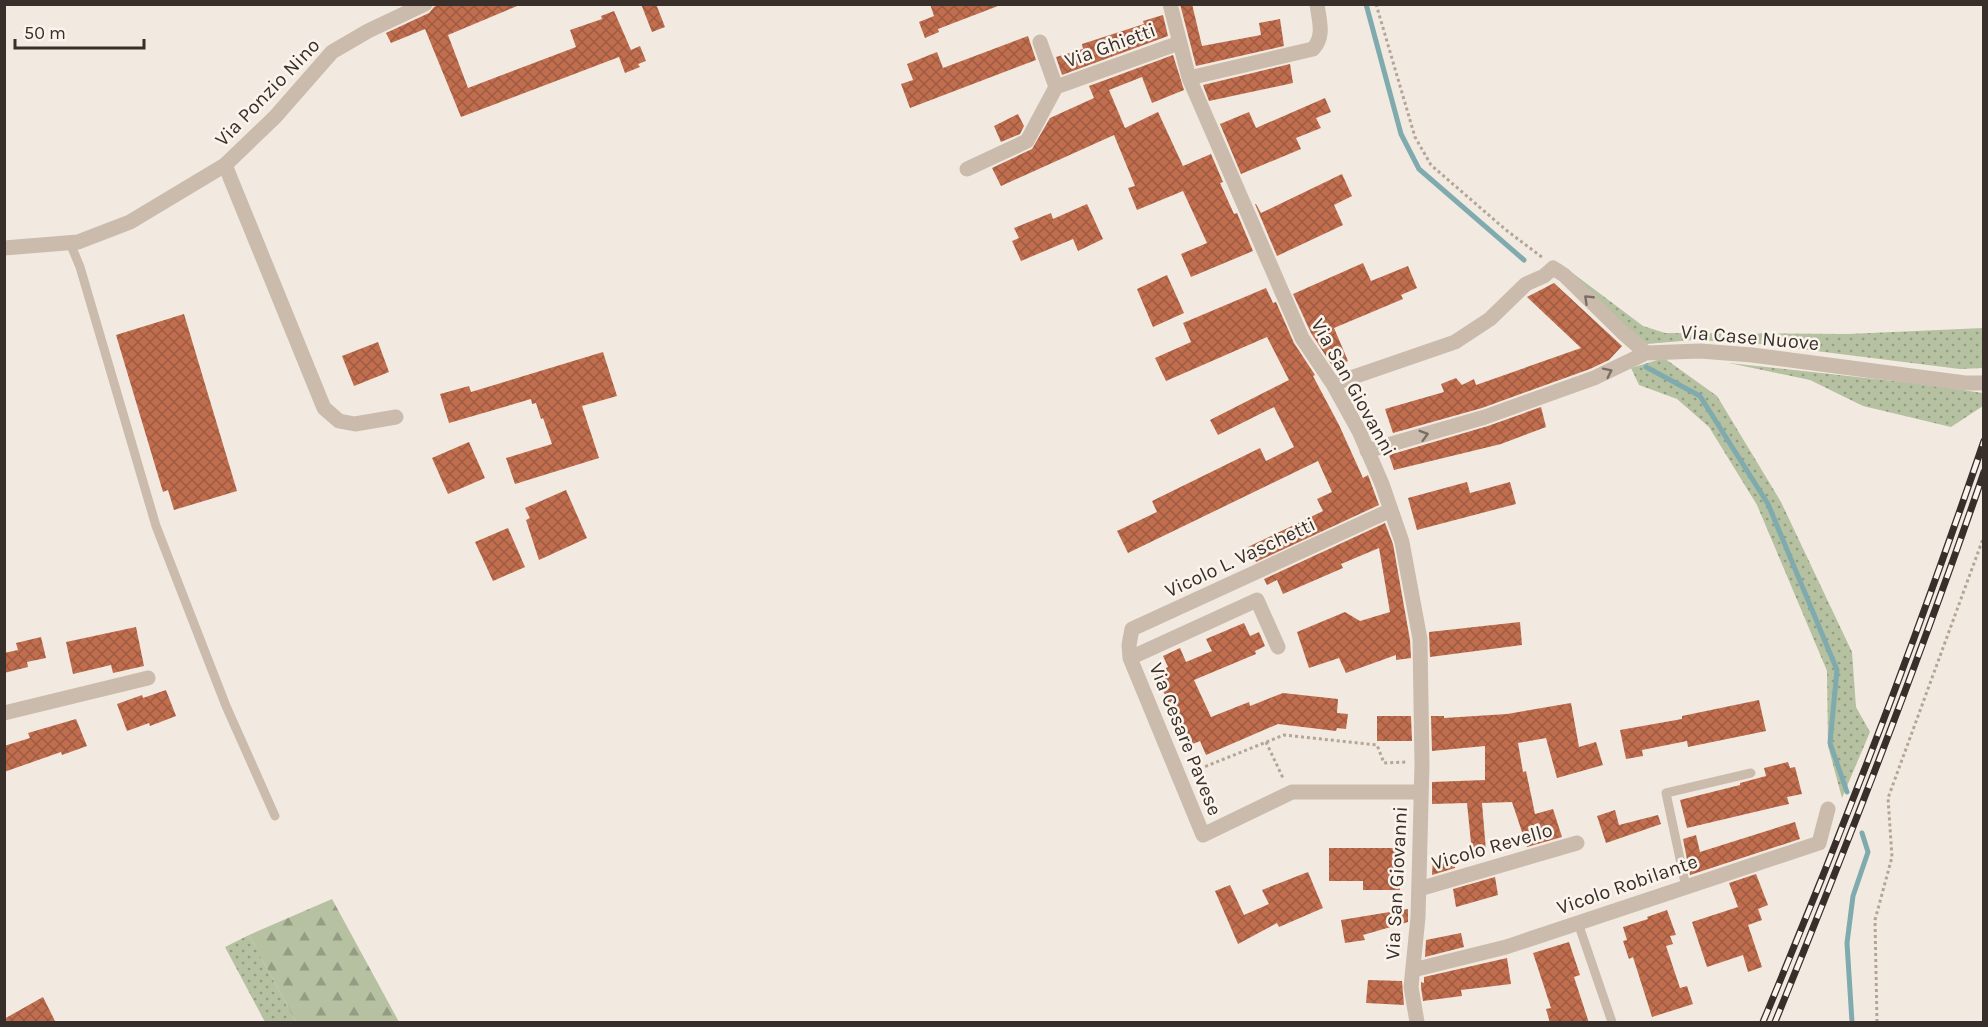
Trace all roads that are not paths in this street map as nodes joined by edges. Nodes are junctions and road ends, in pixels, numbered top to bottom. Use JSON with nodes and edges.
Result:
{"nodes":[{"id":1,"x":425,"y":4,"type":"edge"},
{"id":2,"x":1170,"y":4,"type":"edge"},
{"id":3,"x":1317,"y":4,"type":"edge"},
{"id":4,"x":1040,"y":42,"type":"dead end"},
{"id":5,"x":1179,"y":43,"type":"junction"},
{"id":6,"x":1189,"y":78,"type":"junction"},
{"id":7,"x":1056,"y":87,"type":"junction"},
{"id":8,"x":225,"y":165,"type":"junction"},
{"id":9,"x":967,"y":169,"type":"dead end"},
{"id":10,"x":70,"y":243,"type":"junction"},
{"id":11,"x":4,"y":248,"type":"edge"},
{"id":12,"x":1646,"y":353,"type":"junction"},
{"id":13,"x":1983,"y":383,"type":"edge"},
{"id":14,"x":1333,"y":384,"type":"junction"},
{"id":15,"x":396,"y":417,"type":"dead end"},
{"id":16,"x":1367,"y":451,"type":"junction"},
{"id":17,"x":1391,"y":510,"type":"junction"},
{"id":18,"x":1278,"y":647,"type":"dead end"},
{"id":19,"x":1130,"y":658,"type":"junction"},
{"id":20,"x":148,"y":678,"type":"dead end"},
{"id":21,"x":4,"y":713,"type":"edge"},
{"id":22,"x":1751,"y":773,"type":"dead end"},
{"id":23,"x":1421,"y":792,"type":"junction"},
{"id":24,"x":1828,"y":809,"type":"dead end"},
{"id":25,"x":275,"y":816,"type":"dead end"},
{"id":26,"x":1577,"y":843,"type":"dead end"},
{"id":27,"x":1686,"y":886,"type":"junction"},
{"id":28,"x":1419,"y":889,"type":"junction"},
{"id":29,"x":1578,"y":923,"type":"junction"},
{"id":30,"x":1413,"y":970,"type":"junction"},
{"id":31,"x":1417,"y":1023,"type":"edge"},
{"id":32,"x":1612,"y":1023,"type":"edge"}],
"edges":[{"from":1,"to":8,"type":"street","name":"Via Ponzio Nino"},
{"from":2,"to":5,"type":"street","name":"Via San Giovanni"},
{"from":3,"to":6,"type":"street"},
{"from":4,"to":7,"type":"street"},
{"from":5,"to":6,"type":"street","name":"Via San Giovanni"},
{"from":5,"to":7,"type":"street","name":"Via Ghietti"},
{"from":6,"to":14,"type":"street","name":"Via San Giovanni"},
{"from":7,"to":9,"type":"street"},
{"from":8,"to":10,"type":"street","name":"Via Ponzio Nino"},
{"from":8,"to":15,"type":"street"},
{"from":10,"to":11,"type":"street","name":"Via Ponzio Nino"},
{"from":10,"to":25,"type":"lane"},
{"from":12,"to":13,"type":"street","name":"Via Case Nuove"},
{"from":12,"to":14,"type":"street","one_way":true},
{"from":16,"to":12,"type":"street","name":"Via Case Nuove","one_way":true},
{"from":14,"to":16,"type":"street","name":"Via San Giovanni"},
{"from":16,"to":17,"type":"street","name":"Via San Giovanni"},
{"from":17,"to":19,"type":"street","name":"Vicolo L. Vaschetti"},
{"from":17,"to":23,"type":"street","name":"Via San Giovanni"},
{"from":18,"to":19,"type":"street","name":"Via Cesare Pavese"},
{"from":19,"to":23,"type":"street","name":"Via Cesare Pavese"},
{"from":20,"to":21,"type":"street"},
{"from":22,"to":27,"type":"lane"},
{"from":23,"to":28,"type":"street","name":"Via San Giovanni"},
{"from":24,"to":27,"type":"street","name":"Vicolo Robilante"},
{"from":26,"to":28,"type":"street","name":"Vicolo Revello"},
{"from":27,"to":29,"type":"street","name":"Vicolo Robilante"},
{"from":28,"to":30,"type":"street","name":"Via San Giovanni"},
{"from":29,"to":30,"type":"street","name":"Vicolo Robilante"},
{"from":29,"to":32,"type":"lane"},
{"from":30,"to":31,"type":"street","name":"Via San Giovanni"}]}
